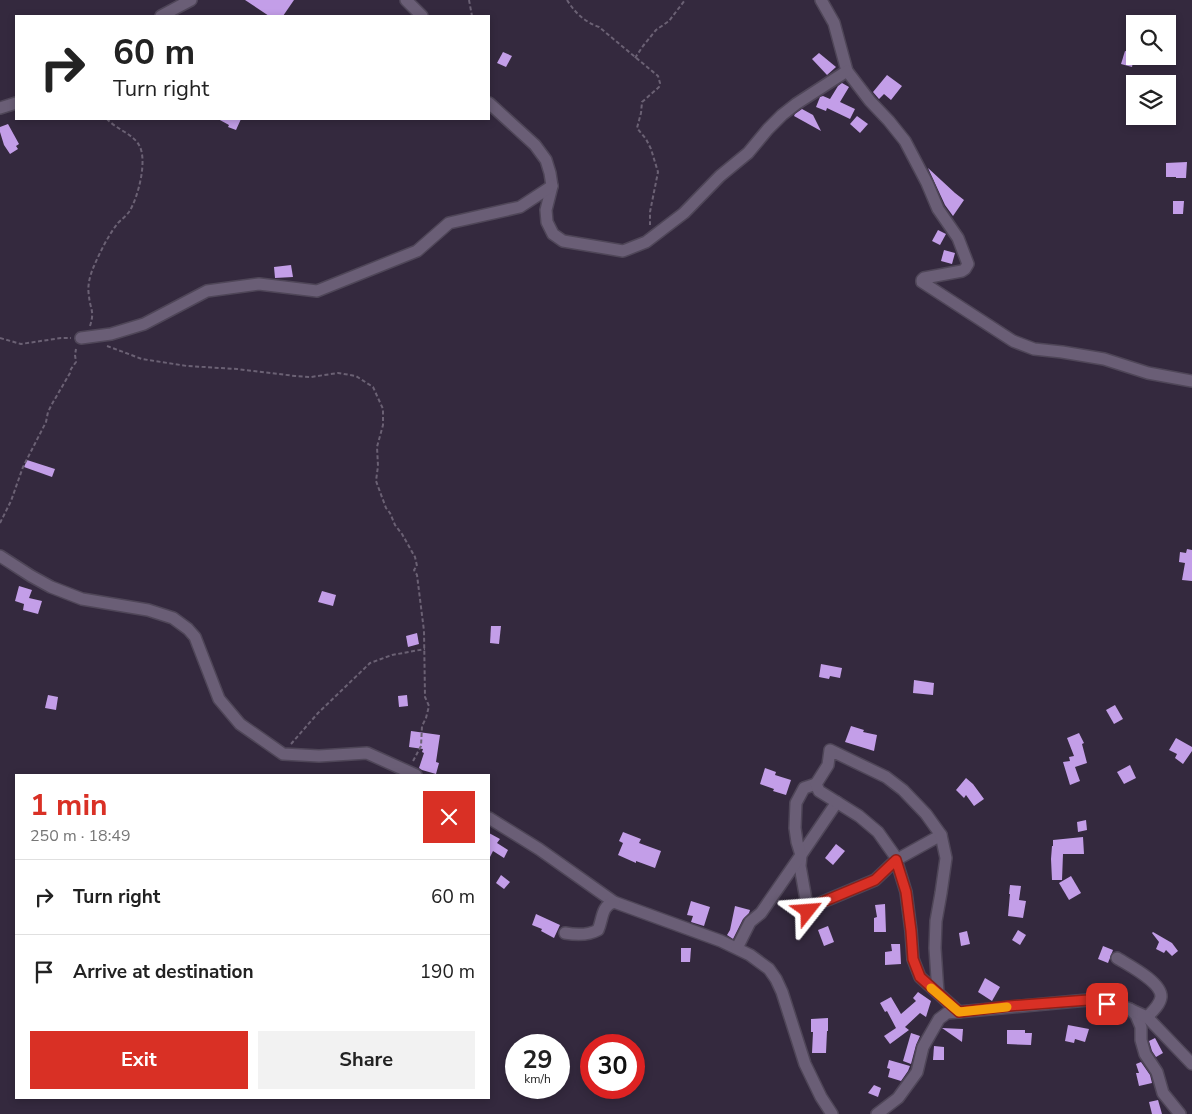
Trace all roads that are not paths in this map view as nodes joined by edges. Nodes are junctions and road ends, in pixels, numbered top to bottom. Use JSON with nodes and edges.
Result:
{"nodes":[{"id":1,"x":191,"y":0,"type":"edge"},
{"id":2,"x":406,"y":0,"type":"edge"},
{"id":3,"x":821,"y":0,"type":"edge"},
{"id":4,"x":163,"y":15,"type":"edge"},
{"id":5,"x":421,"y":15,"type":"edge"},
{"id":6,"x":847,"y":71,"type":"junction"},
{"id":7,"x":15,"y":103,"type":"edge"},
{"id":8,"x":490,"y":104,"type":"edge"},
{"id":9,"x":0,"y":108,"type":"edge"},
{"id":10,"x":552,"y":186,"type":"junction"},
{"id":11,"x":81,"y":338,"type":"road end"},
{"id":12,"x":1192,"y":381,"type":"edge"},
{"id":13,"x":0,"y":556,"type":"edge"},
{"id":14,"x":412,"y":773,"type":"edge"},
{"id":15,"x":816,"y":784,"type":"junction"},
{"id":16,"x":837,"y":802,"type":"junction"},
{"id":17,"x":490,"y":819,"type":"edge"},
{"id":18,"x":940,"y":835,"type":"junction"},
{"id":19,"x":801,"y":855,"type":"junction"},
{"id":20,"x":896,"y":860,"type":"junction"},
{"id":21,"x":614,"y":902,"type":"junction"},
{"id":22,"x":565,"y":933,"type":"dead end"},
{"id":23,"x":736,"y":948,"type":"junction"},
{"id":24,"x":1117,"y":958,"type":"dead end"},
{"id":25,"x":938,"y":993,"type":"junction"},
{"id":26,"x":1130,"y":1009,"type":"junction"},
{"id":27,"x":959,"y":1012,"type":"junction"},
{"id":28,"x":1147,"y":1017,"type":"junction"},
{"id":29,"x":1192,"y":1064,"type":"edge"},
{"id":30,"x":832,"y":1114,"type":"edge"},
{"id":31,"x":877,"y":1114,"type":"edge"},
{"id":32,"x":1180,"y":1114,"type":"edge"}],
"edges":[{"from":1,"to":4,"type":"street"},
{"from":2,"to":5,"type":"street"},
{"from":3,"to":6,"type":"street"},
{"from":6,"to":10,"type":"street"},
{"from":6,"to":12,"type":"street"},
{"from":7,"to":9,"type":"street"},
{"from":8,"to":10,"type":"street"},
{"from":10,"to":11,"type":"street"},
{"from":13,"to":14,"type":"street"},
{"from":15,"to":16,"type":"street"},
{"from":15,"to":18,"type":"street"},
{"from":15,"to":19,"type":"street"},
{"from":16,"to":19,"type":"street"},
{"from":16,"to":20,"type":"street"},
{"from":17,"to":21,"type":"street"},
{"from":18,"to":20,"type":"street"},
{"from":18,"to":25,"type":"street"},
{"from":19,"to":20,"type":"street"},
{"from":19,"to":23,"type":"street"},
{"from":20,"to":25,"type":"street"},
{"from":21,"to":22,"type":"street"},
{"from":21,"to":23,"type":"street"},
{"from":23,"to":30,"type":"street"},
{"from":24,"to":28,"type":"street"},
{"from":25,"to":27,"type":"street"},
{"from":26,"to":27,"type":"street"},
{"from":26,"to":28,"type":"street"},
{"from":26,"to":32,"type":"street"},
{"from":27,"to":31,"type":"street"},
{"from":28,"to":29,"type":"street"}]}
